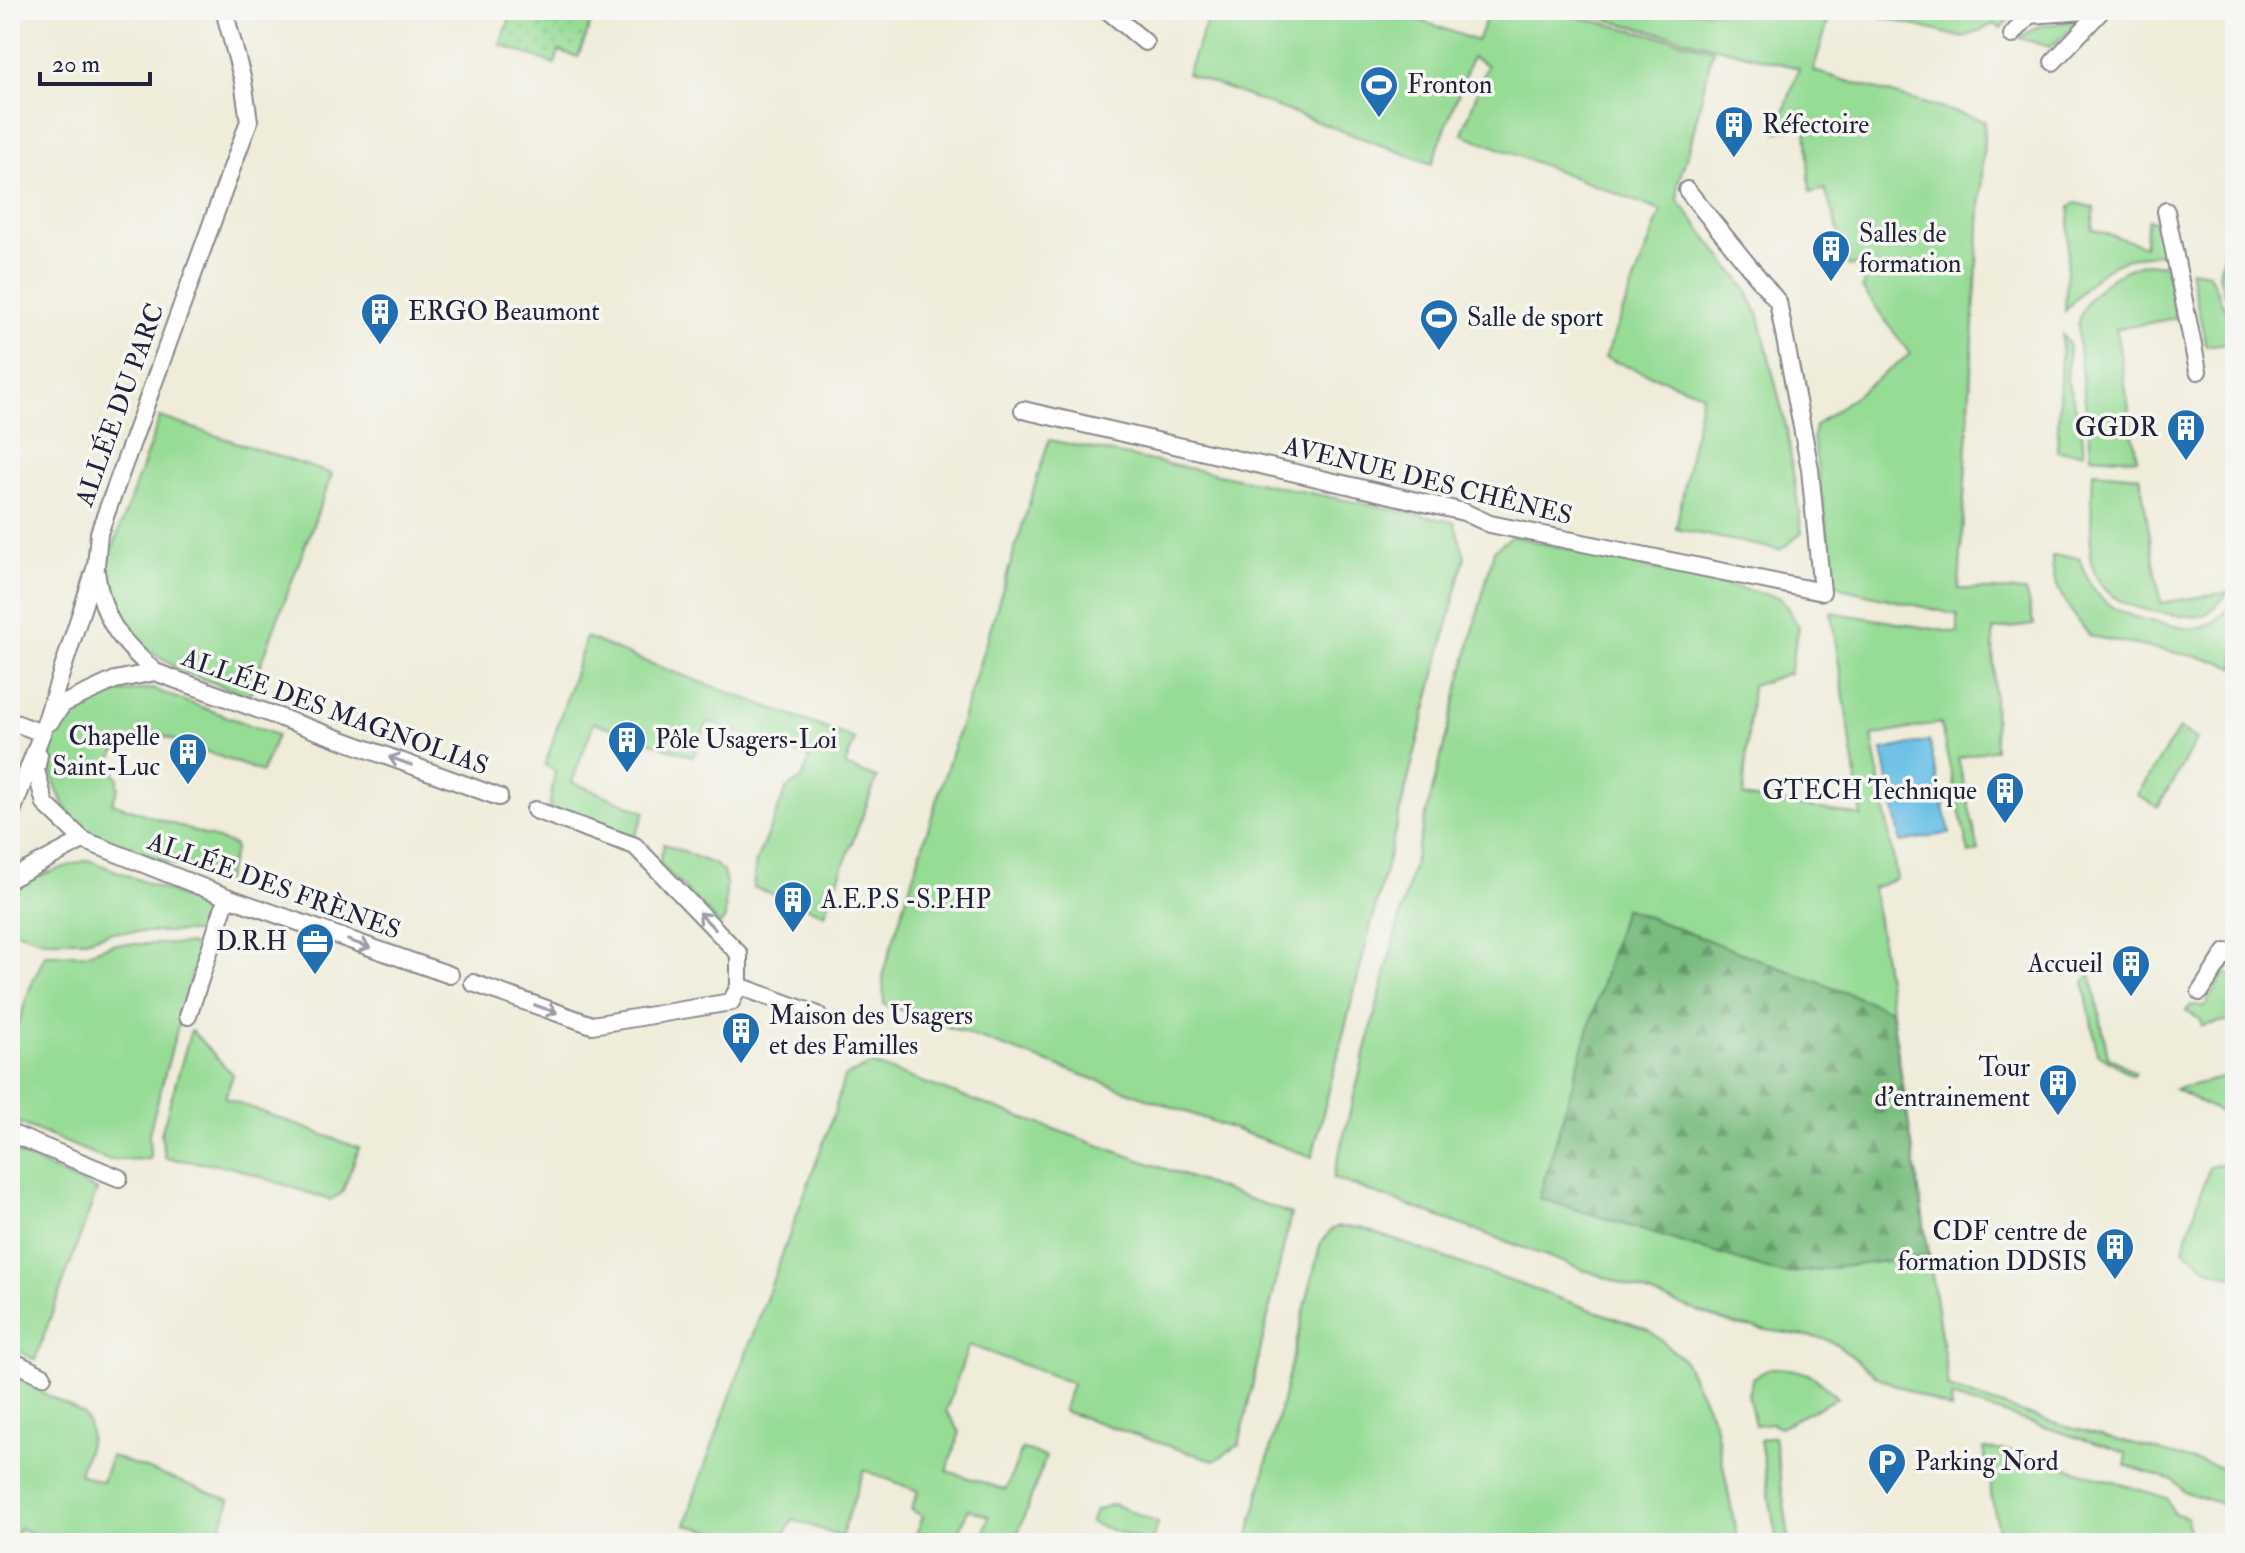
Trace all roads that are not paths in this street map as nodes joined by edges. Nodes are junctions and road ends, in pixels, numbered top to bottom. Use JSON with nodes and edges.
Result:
{"nodes":[{"id":1,"x":224,"y":10,"type":"edge"},
{"id":2,"x":1107,"y":10,"type":"edge"},
{"id":3,"x":2101,"y":10,"type":"edge"},
{"id":4,"x":2012,"y":35,"type":"dead end"},
{"id":5,"x":1145,"y":42,"type":"dead end"},
{"id":6,"x":2053,"y":62,"type":"dead end"},
{"id":7,"x":1687,"y":190,"type":"dead end"},
{"id":8,"x":2166,"y":211,"type":"dead end"},
{"id":9,"x":2198,"y":371,"type":"dead end"},
{"id":10,"x":1023,"y":410,"type":"dead end"},
{"id":11,"x":96,"y":566,"type":"junction"},
{"id":12,"x":155,"y":672,"type":"junction"},
{"id":13,"x":10,"y":721,"type":"edge"},
{"id":14,"x":42,"y":733,"type":"junction"},
{"id":15,"x":499,"y":797,"type":"dead end"},
{"id":16,"x":535,"y":810,"type":"dead end"},
{"id":17,"x":10,"y":817,"type":"edge"},
{"id":18,"x":83,"y":840,"type":"junction"},
{"id":19,"x":10,"y":879,"type":"edge"},
{"id":20,"x":227,"y":897,"type":"junction"},
{"id":21,"x":2226,"y":952,"type":"dead end"},
{"id":22,"x":450,"y":975,"type":"dead end"},
{"id":23,"x":473,"y":983,"type":"dead end"},
{"id":24,"x":739,"y":986,"type":"junction"},
{"id":25,"x":2200,"y":992,"type":"dead end"},
{"id":26,"x":818,"y":1015,"type":"dead end"},
{"id":27,"x":188,"y":1016,"type":"dead end"},
{"id":28,"x":10,"y":1133,"type":"edge"},
{"id":29,"x":119,"y":1178,"type":"dead end"},
{"id":30,"x":10,"y":1360,"type":"edge"},
{"id":31,"x":43,"y":1376,"type":"dead end"}],
"edges":[{"from":1,"to":11,"type":"lane","name":"ALLÉE DU PARC"},
{"from":2,"to":5,"type":"lane"},
{"from":3,"to":4,"type":"lane"},
{"from":3,"to":6,"type":"lane"},
{"from":7,"to":10,"type":"lane","name":"AVENUE DES CHÊNES"},
{"from":8,"to":9,"type":"lane"},
{"from":11,"to":12,"type":"lane"},
{"from":11,"to":14,"type":"lane","name":"ALLÉE DU PARC"},
{"from":12,"to":14,"type":"lane"},
{"from":15,"to":12,"type":"lane","name":"ALLÉE DES MAGNOLIAS","one_way":true},
{"from":13,"to":14,"type":"lane"},
{"from":14,"to":17,"type":"lane","name":"ALLÉE DU PARC"},
{"from":14,"to":18,"type":"lane"},
{"from":24,"to":16,"type":"lane","one_way":true},
{"from":18,"to":19,"type":"lane"},
{"from":18,"to":20,"type":"lane","name":"ALLÉE DES FRÈNES"},
{"from":20,"to":22,"type":"lane","name":"ALLÉE DES FRÈNES","one_way":true},
{"from":20,"to":27,"type":"lane"},
{"from":21,"to":25,"type":"lane"},
{"from":23,"to":24,"type":"lane","one_way":true},
{"from":24,"to":26,"type":"lane"},
{"from":28,"to":29,"type":"lane"},
{"from":30,"to":31,"type":"lane"}]}
